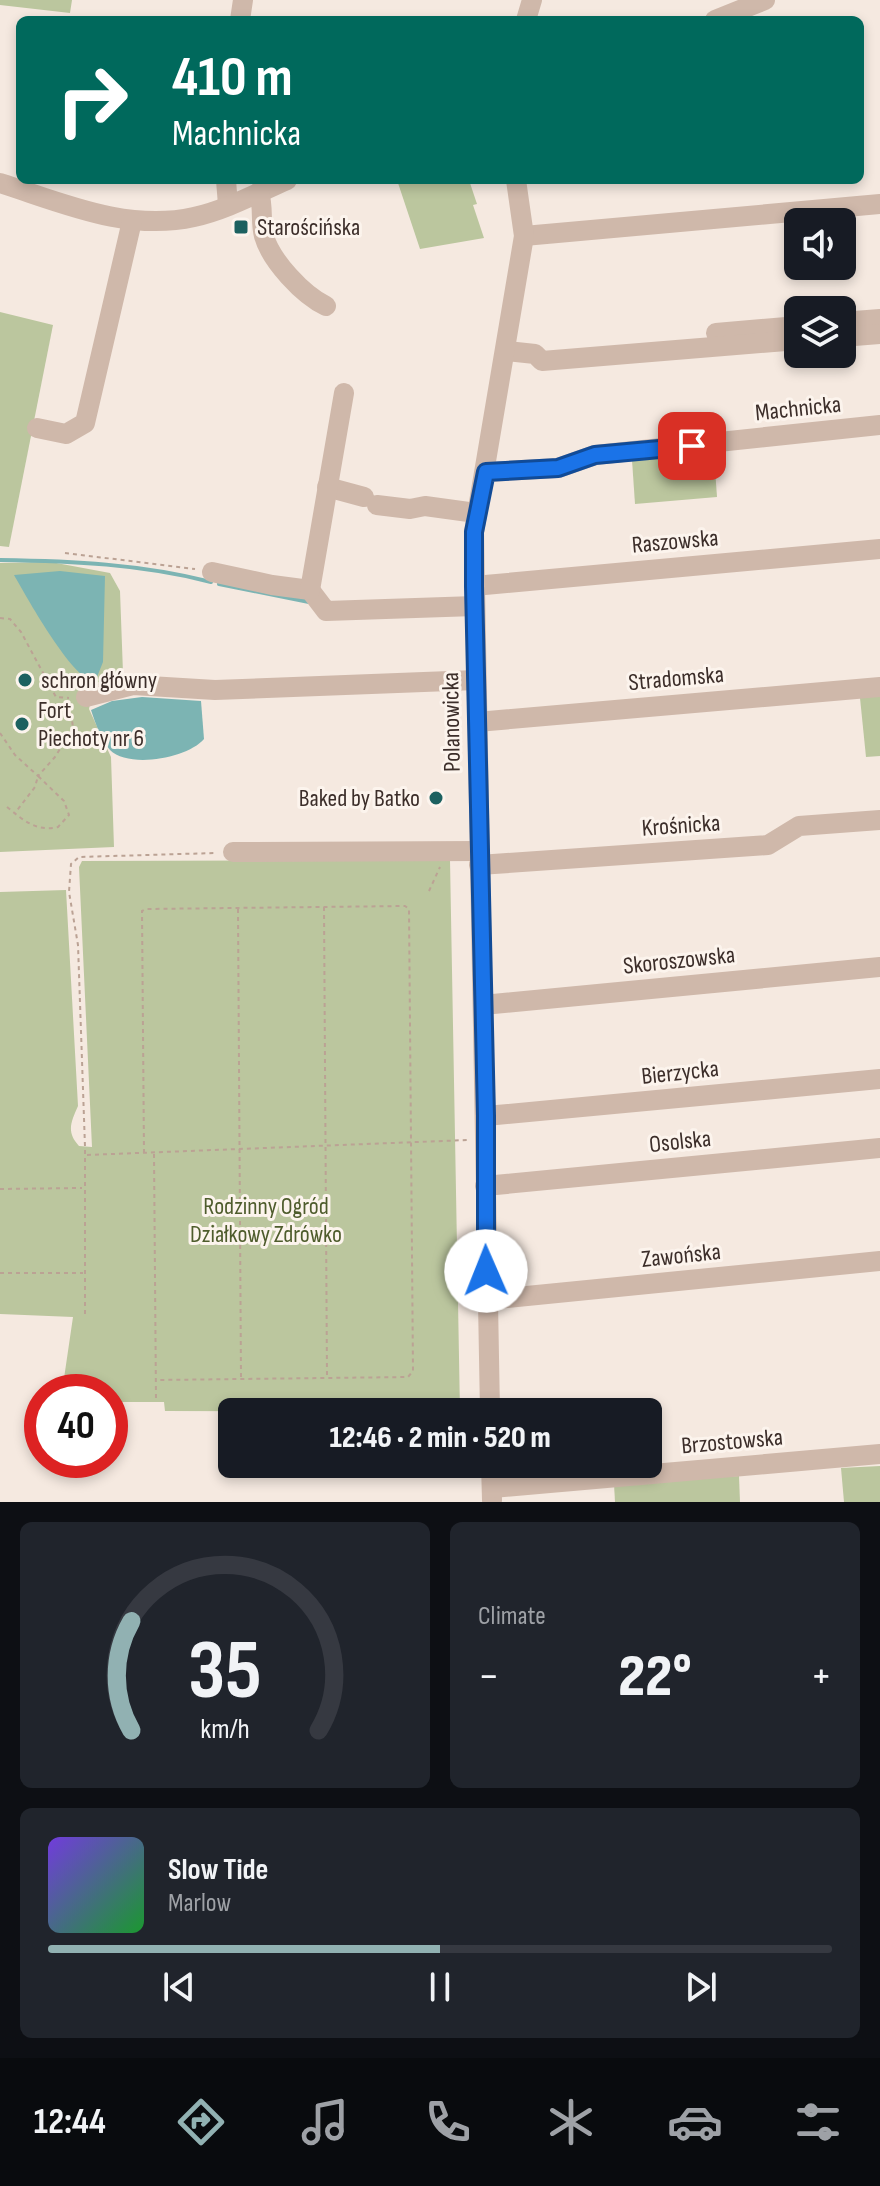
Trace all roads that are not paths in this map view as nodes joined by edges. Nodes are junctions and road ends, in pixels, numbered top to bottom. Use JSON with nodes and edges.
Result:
{"nodes":[{"id":1,"x":755,"y":2,"type":"edge"},
{"id":2,"x":724,"y":16,"type":"edge"},
{"id":3,"x":0,"y":183,"type":"edge"},
{"id":4,"x":226,"y":184,"type":"edge"},
{"id":5,"x":278,"y":184,"type":"edge"},
{"id":6,"x":517,"y":184,"type":"edge"},
{"id":7,"x":259,"y":192,"type":"junction"},
{"id":8,"x":880,"y":204,"type":"edge"},
{"id":9,"x":228,"y":205,"type":"junction"},
{"id":10,"x":132,"y":221,"type":"junction"},
{"id":11,"x":524,"y":236,"type":"junction"},
{"id":12,"x":326,"y":306,"type":"dead end"},
{"id":13,"x":880,"y":319,"type":"edge"},
{"id":14,"x":856,"y":321,"type":"edge"},
{"id":15,"x":784,"y":327,"type":"edge"},
{"id":16,"x":880,"y":334,"type":"edge"},
{"id":17,"x":856,"y":336,"type":"edge"},
{"id":18,"x":784,"y":341,"type":"edge"},
{"id":19,"x":507,"y":351,"type":"junction"},
{"id":20,"x":535,"y":354,"type":"junction"},
{"id":21,"x":344,"y":393,"type":"dead end"},
{"id":22,"x":880,"y":425,"type":"edge"},
{"id":23,"x":37,"y":428,"type":"dead end"},
{"id":24,"x":486,"y":472,"type":"junction"},
{"id":25,"x":327,"y":487,"type":"junction"},
{"id":26,"x":476,"y":513,"type":"junction"},
{"id":27,"x":880,"y":549,"type":"edge"},
{"id":28,"x":212,"y":572,"type":"road end"},
{"id":29,"x":310,"y":590,"type":"junction"},
{"id":30,"x":474,"y":596,"type":"junction"},
{"id":31,"x":476,"y":680,"type":"junction"},
{"id":32,"x":880,"y":687,"type":"edge"},
{"id":33,"x":86,"y":697,"type":"dead end"},
{"id":34,"x":477,"y":722,"type":"junction"},
{"id":35,"x":880,"y":820,"type":"edge"},
{"id":36,"x":233,"y":852,"type":"road end"},
{"id":37,"x":479,"y":858,"type":"junction"},
{"id":38,"x":880,"y":967,"type":"edge"},
{"id":39,"x":483,"y":1005,"type":"junction"},
{"id":40,"x":880,"y":1079,"type":"edge"},
{"id":41,"x":486,"y":1116,"type":"junction"},
{"id":42,"x":880,"y":1148,"type":"edge"},
{"id":43,"x":485,"y":1186,"type":"junction"},
{"id":44,"x":880,"y":1261,"type":"edge"},
{"id":45,"x":487,"y":1300,"type":"junction"},
{"id":46,"x":490,"y":1398,"type":"edge"},
{"id":47,"x":880,"y":1454,"type":"edge"},
{"id":48,"x":492,"y":1495,"type":"edge"}],
"edges":[{"from":1,"to":2,"type":"street"},
{"from":3,"to":10,"type":"street"},
{"from":4,"to":9,"type":"street"},
{"from":5,"to":7,"type":"street"},
{"from":6,"to":11,"type":"street","name":"Polanowicka"},
{"from":7,"to":9,"type":"street"},
{"from":7,"to":12,"type":"street"},
{"from":8,"to":11,"type":"street"},
{"from":9,"to":10,"type":"street"},
{"from":10,"to":23,"type":"street"},
{"from":11,"to":19,"type":"street","name":"Polanowicka"},
{"from":13,"to":14,"type":"street"},
{"from":15,"to":20,"type":"street"},
{"from":16,"to":17,"type":"street"},
{"from":18,"to":20,"type":"street"},
{"from":19,"to":20,"type":"street"},
{"from":19,"to":24,"type":"street","name":"Polanowicka"},
{"from":21,"to":25,"type":"street"},
{"from":22,"to":24,"type":"street","name":"Machnicka"},
{"from":24,"to":26,"type":"street","name":"Polanowicka"},
{"from":25,"to":26,"type":"street"},
{"from":25,"to":29,"type":"street"},
{"from":26,"to":30,"type":"street","name":"Polanowicka"},
{"from":27,"to":30,"type":"street","name":"Raszowska"},
{"from":28,"to":29,"type":"street"},
{"from":29,"to":30,"type":"street","name":"Raszowska"},
{"from":30,"to":31,"type":"street","name":"Polanowicka"},
{"from":31,"to":33,"type":"street"},
{"from":31,"to":34,"type":"street","name":"Polanowicka"},
{"from":32,"to":34,"type":"street","name":"Stradomska"},
{"from":34,"to":37,"type":"street","name":"Polanowicka"},
{"from":35,"to":37,"type":"street","name":"Krośnicka"},
{"from":36,"to":37,"type":"street","name":"Krośnicka"},
{"from":37,"to":39,"type":"street","name":"Polanowicka"},
{"from":38,"to":39,"type":"street","name":"Skoroszowska"},
{"from":39,"to":41,"type":"street","name":"Polanowicka"},
{"from":40,"to":41,"type":"street","name":"Bierzycka"},
{"from":41,"to":43,"type":"street","name":"Polanowicka"},
{"from":42,"to":43,"type":"street","name":"Osolska"},
{"from":43,"to":45,"type":"street","name":"Polanowicka"},
{"from":44,"to":45,"type":"street","name":"Zawońska"},
{"from":45,"to":46,"type":"street","name":"Polanowicka"},
{"from":47,"to":48,"type":"street","name":"Brzostowska"}]}
